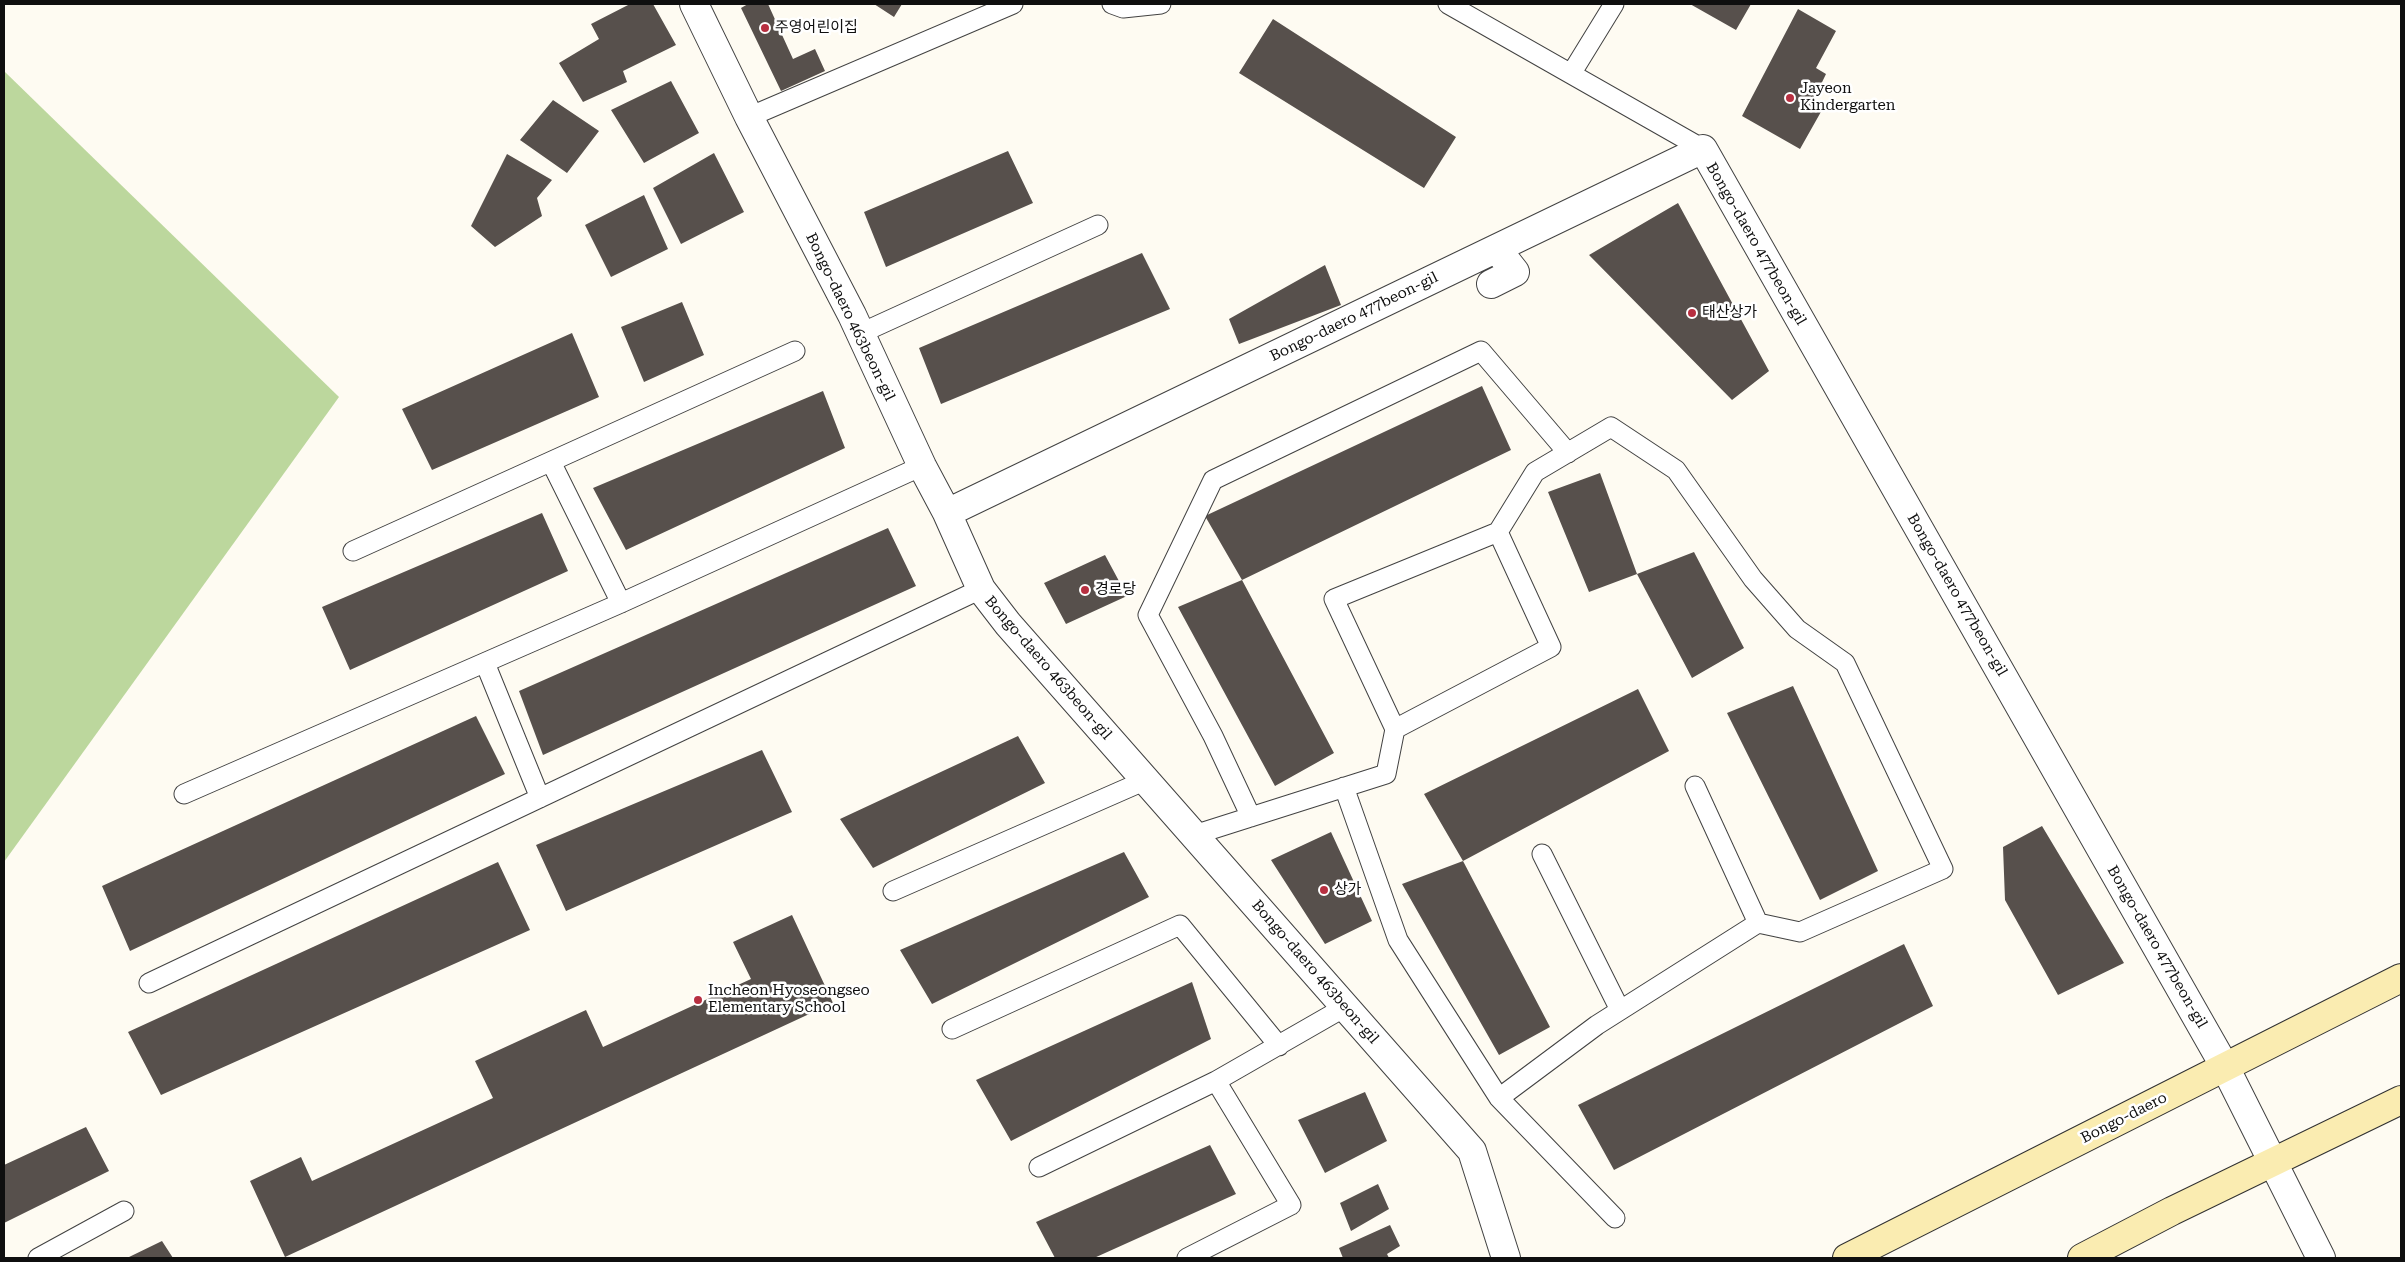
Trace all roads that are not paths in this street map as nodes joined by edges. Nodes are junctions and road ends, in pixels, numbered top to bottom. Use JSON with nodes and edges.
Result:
{"nodes":[{"id":1,"x":694,"y":4,"type":"edge"},
{"id":2,"x":1013,"y":4,"type":"edge"},
{"id":3,"x":1112,"y":4,"type":"edge"},
{"id":4,"x":1161,"y":4,"type":"edge"},
{"id":5,"x":1448,"y":4,"type":"edge"},
{"id":6,"x":1614,"y":4,"type":"edge"},
{"id":7,"x":1571,"y":74,"type":"junction"},
{"id":8,"x":749,"y":117,"type":"junction"},
{"id":9,"x":1703,"y":149,"type":"junction"},
{"id":10,"x":1098,"y":224,"type":"dead end"},
{"id":11,"x":1497,"y":249,"type":"junction"},
{"id":12,"x":1491,"y":284,"type":"dead end"},
{"id":13,"x":859,"y":334,"type":"junction"},
{"id":14,"x":795,"y":351,"type":"dead end"},
{"id":15,"x":1568,"y":453,"type":"junction"},
{"id":16,"x":550,"y":462,"type":"junction"},
{"id":17,"x":922,"y":466,"type":"junction"},
{"id":18,"x":947,"y":513,"type":"junction"},
{"id":19,"x":1498,"y":532,"type":"junction"},
{"id":20,"x":353,"y":551,"type":"dead end"},
{"id":21,"x":981,"y":589,"type":"junction"},
{"id":22,"x":621,"y":603,"type":"junction"},
{"id":23,"x":485,"y":662,"type":"junction"},
{"id":24,"x":1396,"y":730,"type":"junction"},
{"id":25,"x":1146,"y":780,"type":"junction"},
{"id":26,"x":1695,"y":786,"type":"dead end"},
{"id":27,"x":1344,"y":788,"type":"junction"},
{"id":28,"x":184,"y":794,"type":"dead end"},
{"id":29,"x":540,"y":798,"type":"junction"},
{"id":30,"x":1251,"y":817,"type":"junction"},
{"id":31,"x":1194,"y":835,"type":"junction"},
{"id":32,"x":1542,"y":854,"type":"dead end"},
{"id":33,"x":893,"y":891,"type":"dead end"},
{"id":34,"x":1758,"y":923,"type":"junction"},
{"id":35,"x":2401,"y":978,"type":"edge"},
{"id":36,"x":150,"y":982,"type":"dead end"},
{"id":37,"x":1345,"y":1007,"type":"junction"},
{"id":38,"x":1620,"y":1010,"type":"junction"},
{"id":39,"x":952,"y":1029,"type":"dead end"},
{"id":40,"x":1279,"y":1046,"type":"junction"},
{"id":41,"x":2225,"y":1067,"type":"junction"},
{"id":42,"x":1216,"y":1081,"type":"junction"},
{"id":43,"x":1499,"y":1098,"type":"junction"},
{"id":44,"x":2401,"y":1100,"type":"edge"},
{"id":45,"x":2272,"y":1162,"type":"junction"},
{"id":46,"x":1038,"y":1167,"type":"dead end"},
{"id":47,"x":124,"y":1211,"type":"dead end"},
{"id":48,"x":1615,"y":1218,"type":"dead end"},
{"id":49,"x":38,"y":1258,"type":"edge"},
{"id":50,"x":1187,"y":1258,"type":"edge"},
{"id":51,"x":1506,"y":1258,"type":"edge"},
{"id":52,"x":1847,"y":1258,"type":"edge"},
{"id":53,"x":2082,"y":1258,"type":"edge"},
{"id":54,"x":2321,"y":1258,"type":"edge"}],
"edges":[{"from":1,"to":8,"type":"street","name":"Bongo-daero 463beon-gil"},
{"from":2,"to":8,"type":"lane"},
{"from":3,"to":4,"type":"lane"},
{"from":5,"to":7,"type":"lane"},
{"from":6,"to":7,"type":"lane"},
{"from":7,"to":9,"type":"lane"},
{"from":8,"to":13,"type":"street","name":"Bongo-daero 463beon-gil"},
{"from":9,"to":11,"type":"street","name":"Bongo-daero 477beon-gil"},
{"from":9,"to":41,"type":"street","name":"Bongo-daero 477beon-gil"},
{"from":10,"to":13,"type":"lane"},
{"from":11,"to":12,"type":"street"},
{"from":11,"to":18,"type":"street","name":"Bongo-daero 477beon-gil"},
{"from":13,"to":17,"type":"street","name":"Bongo-daero 463beon-gil"},
{"from":14,"to":16,"type":"lane"},
{"from":15,"to":19,"type":"lane"},
{"from":15,"to":30,"type":"lane"},
{"from":15,"to":34,"type":"lane"},
{"from":16,"to":20,"type":"lane"},
{"from":16,"to":22,"type":"lane"},
{"from":17,"to":18,"type":"street","name":"Bongo-daero 463beon-gil"},
{"from":17,"to":22,"type":"lane"},
{"from":18,"to":21,"type":"street","name":"Bongo-daero 463beon-gil"},
{"from":19,"to":24,"type":"lane"},
{"from":19,"to":24,"type":"lane"},
{"from":21,"to":25,"type":"street","name":"Bongo-daero 463beon-gil"},
{"from":21,"to":29,"type":"lane"},
{"from":22,"to":23,"type":"lane"},
{"from":23,"to":28,"type":"lane"},
{"from":23,"to":29,"type":"lane"},
{"from":24,"to":27,"type":"lane"},
{"from":25,"to":31,"type":"street","name":"Bongo-daero 463beon-gil"},
{"from":25,"to":33,"type":"lane"},
{"from":26,"to":34,"type":"lane"},
{"from":27,"to":30,"type":"lane"},
{"from":27,"to":43,"type":"lane"},
{"from":29,"to":36,"type":"lane"},
{"from":30,"to":31,"type":"lane"},
{"from":31,"to":37,"type":"street","name":"Bongo-daero 463beon-gil"},
{"from":32,"to":38,"type":"lane"},
{"from":34,"to":38,"type":"lane"},
{"from":35,"to":41,"type":"main road","name":"Bongo-daero"},
{"from":37,"to":40,"type":"lane"},
{"from":37,"to":51,"type":"street","name":"Bongo-daero 463beon-gil"},
{"from":38,"to":43,"type":"lane"},
{"from":39,"to":40,"type":"lane"},
{"from":40,"to":42,"type":"lane"},
{"from":41,"to":45,"type":"street","name":"Bongo-daero 477beon-gil"},
{"from":41,"to":52,"type":"main road","name":"Bongo-daero"},
{"from":42,"to":46,"type":"lane"},
{"from":42,"to":50,"type":"lane"},
{"from":43,"to":48,"type":"lane"},
{"from":44,"to":45,"type":"main road"},
{"from":45,"to":53,"type":"main road"},
{"from":45,"to":54,"type":"street","name":"Bongo-daero 477beon-gil"},
{"from":47,"to":49,"type":"lane"}]}
